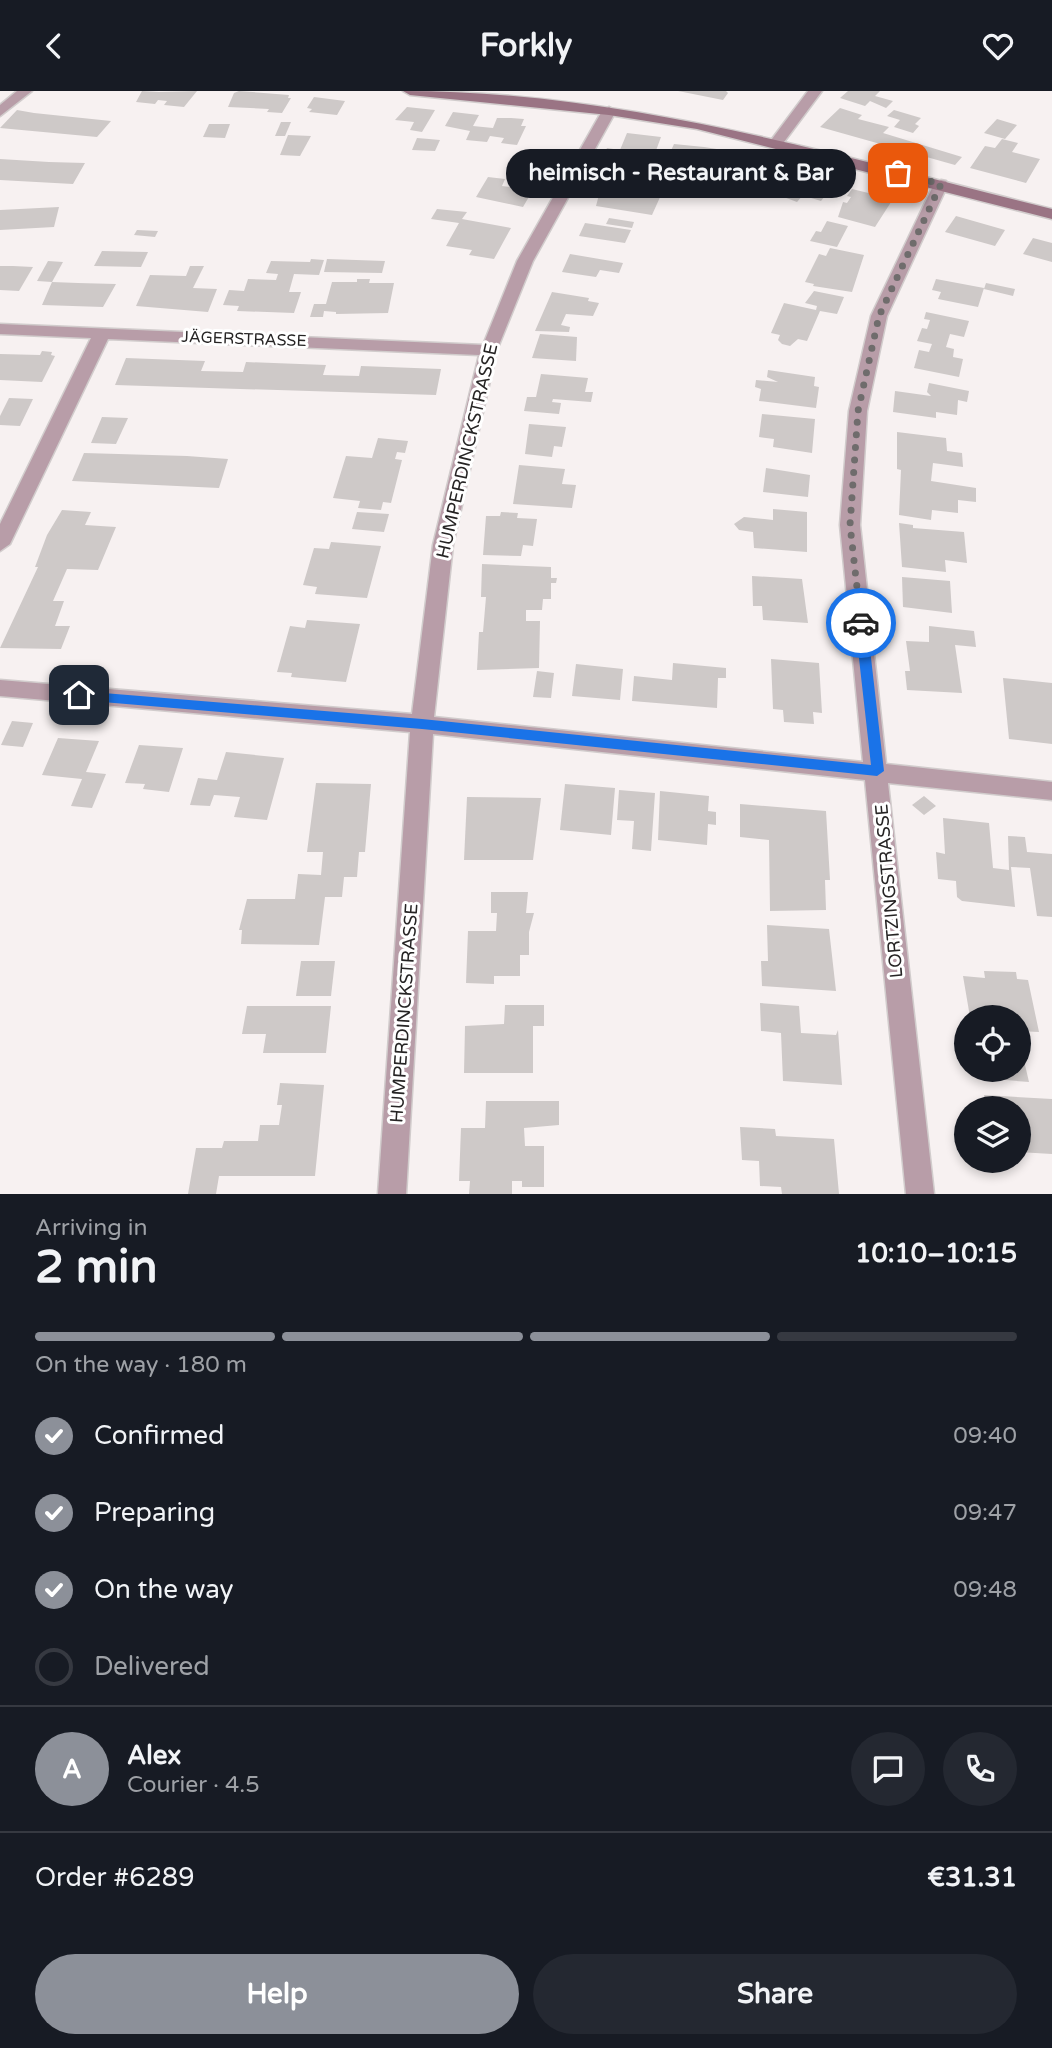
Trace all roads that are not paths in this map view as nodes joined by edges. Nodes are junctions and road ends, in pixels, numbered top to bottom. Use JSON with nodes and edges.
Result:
{"nodes":[{"id":1,"x":25,"y":91,"type":"edge"},
{"id":2,"x":410,"y":91,"type":"edge"},
{"id":3,"x":815,"y":91,"type":"edge"},
{"id":4,"x":609,"y":111,"type":"junction"},
{"id":5,"x":0,"y":112,"type":"edge"},
{"id":6,"x":776,"y":143,"type":"junction"},
{"id":7,"x":941,"y":184,"type":"junction"},
{"id":8,"x":1052,"y":214,"type":"edge"},
{"id":9,"x":0,"y":329,"type":"edge"},
{"id":10,"x":102,"y":333,"type":"junction"},
{"id":11,"x":489,"y":349,"type":"junction"},
{"id":12,"x":0,"y":544,"type":"edge"},
{"id":13,"x":0,"y":688,"type":"edge"},
{"id":14,"x":422,"y":724,"type":"junction"},
{"id":15,"x":877,"y":771,"type":"junction"},
{"id":16,"x":1052,"y":791,"type":"edge"},
{"id":17,"x":392,"y":1194,"type":"edge"},
{"id":18,"x":920,"y":1194,"type":"edge"}],
"edges":[{"from":1,"to":5,"type":"street"},
{"from":2,"to":4,"type":"main road"},
{"from":3,"to":6,"type":"street"},
{"from":4,"to":6,"type":"main road"},
{"from":4,"to":11,"type":"street","name":"HUMPERDINCKSTRASSE"},
{"from":6,"to":7,"type":"main road"},
{"from":7,"to":8,"type":"main road"},
{"from":7,"to":15,"type":"street","name":"LORTZINGSTRASSE"},
{"from":9,"to":10,"type":"street","name":"JÄGERSTRASSE"},
{"from":10,"to":11,"type":"street","name":"JÄGERSTRASSE"},
{"from":10,"to":12,"type":"street"},
{"from":11,"to":14,"type":"street","name":"HUMPERDINCKSTRASSE"},
{"from":13,"to":14,"type":"street"},
{"from":14,"to":15,"type":"street"},
{"from":14,"to":17,"type":"street","name":"HUMPERDINCKSTRASSE"},
{"from":15,"to":16,"type":"street"},
{"from":15,"to":18,"type":"street","name":"LORTZINGSTRASSE"}]}
